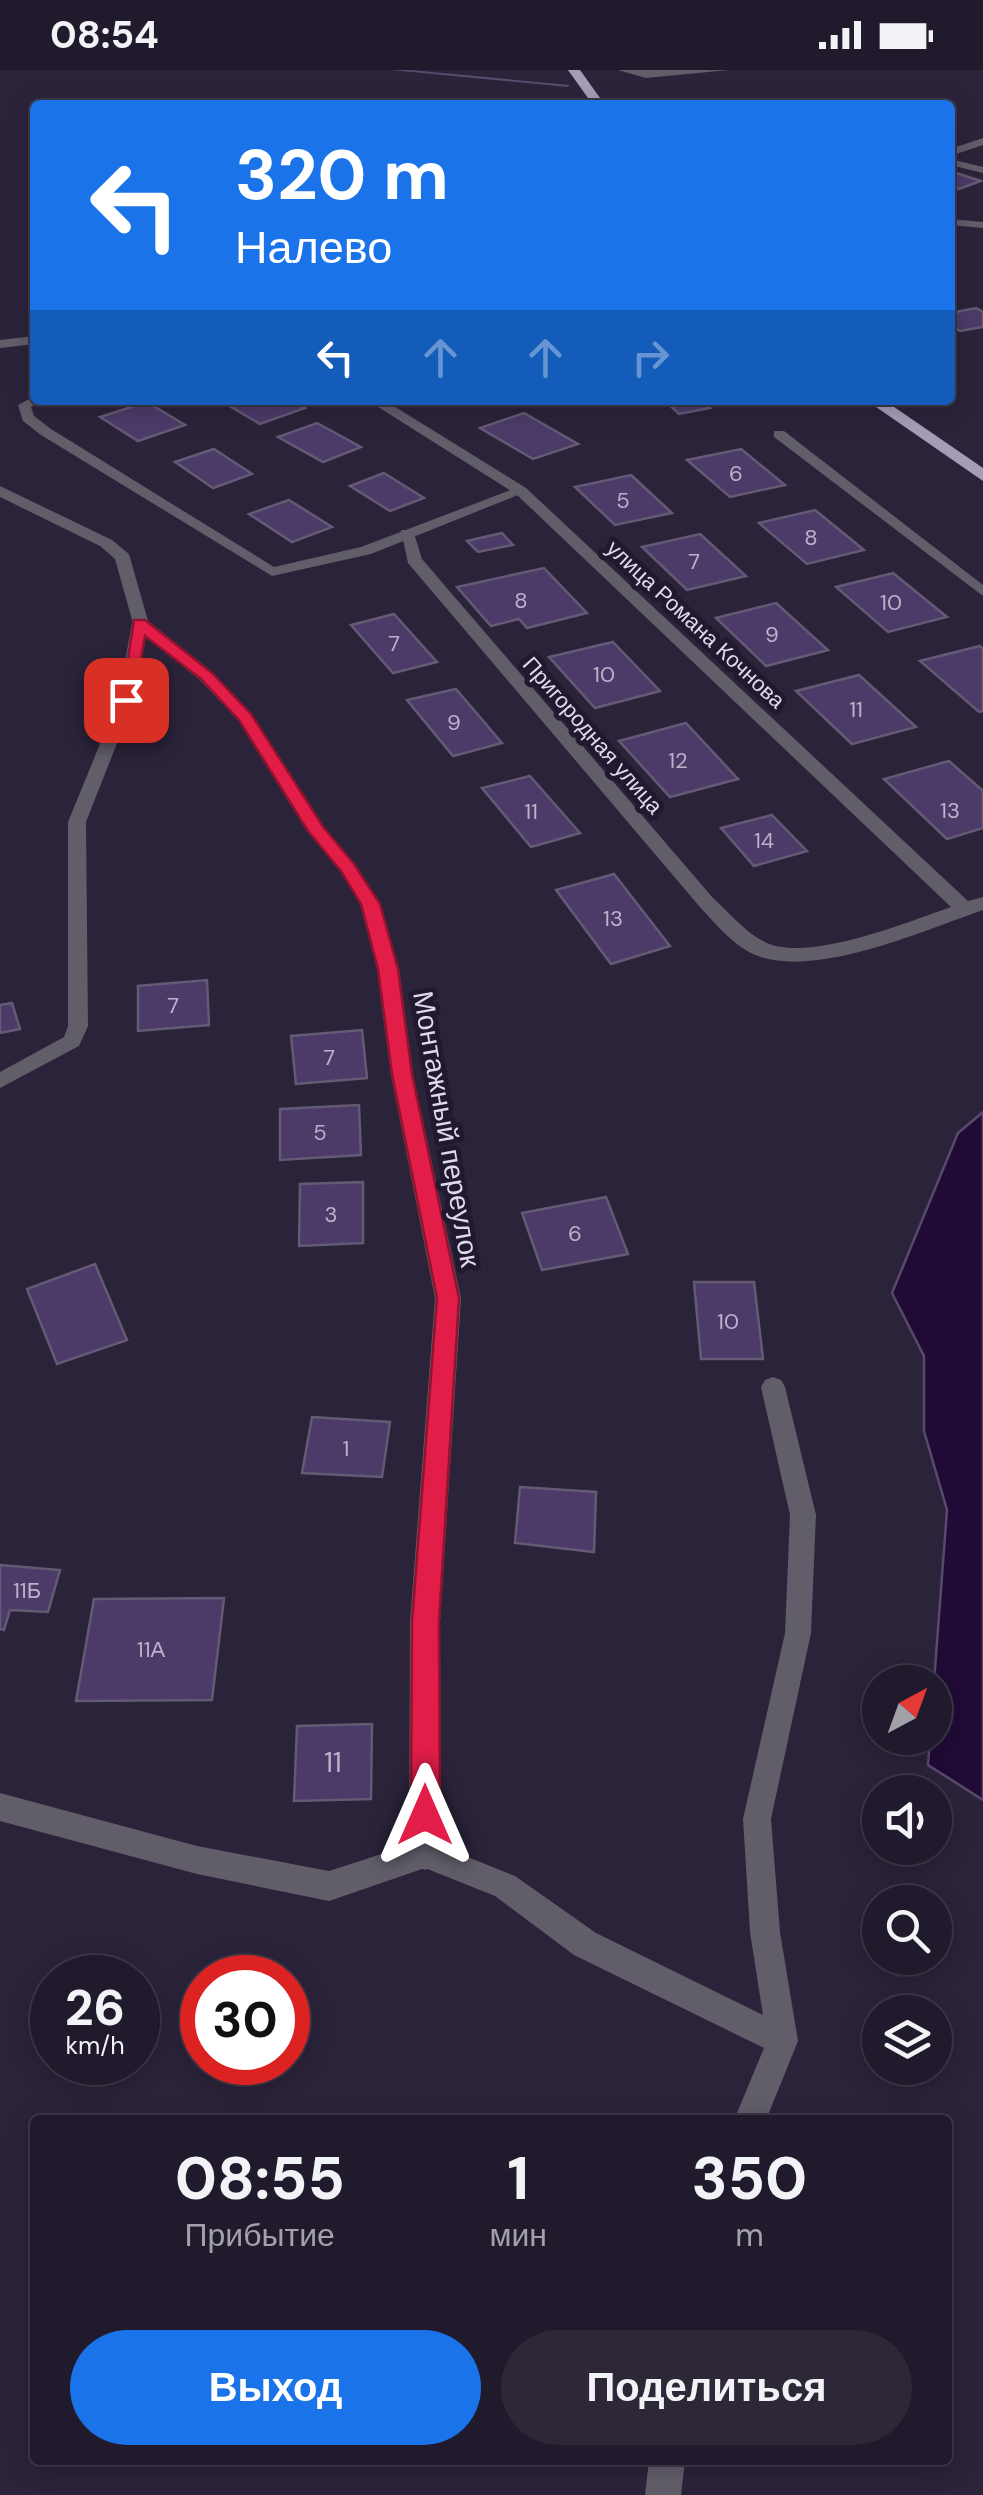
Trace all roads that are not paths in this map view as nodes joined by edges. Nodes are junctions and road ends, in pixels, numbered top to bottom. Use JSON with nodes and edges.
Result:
{"nodes":[{"id":1,"x":574,"y":70,"type":"edge"},
{"id":2,"x":623,"y":70,"type":"edge"},
{"id":3,"x":724,"y":70,"type":"edge"},
{"id":4,"x":595,"y":100,"type":"edge"},
{"id":5,"x":983,"y":140,"type":"edge"},
{"id":6,"x":955,"y":151,"type":"edge"},
{"id":7,"x":955,"y":163,"type":"edge"},
{"id":8,"x":983,"y":170,"type":"edge"},
{"id":9,"x":955,"y":223,"type":"edge"},
{"id":10,"x":983,"y":226,"type":"edge"},
{"id":11,"x":30,"y":341,"type":"edge"},
{"id":12,"x":0,"y":344,"type":"edge"},
{"id":13,"x":30,"y":402,"type":"edge"},
{"id":14,"x":382,"y":405,"type":"edge"},
{"id":15,"x":881,"y":405,"type":"edge"},
{"id":16,"x":779,"y":434,"type":"dead end"},
{"id":17,"x":983,"y":476,"type":"edge"},
{"id":18,"x":521,"y":491,"type":"junction"},
{"id":19,"x":0,"y":492,"type":"edge"},
{"id":20,"x":407,"y":534,"type":"junction"},
{"id":21,"x":983,"y":592,"type":"edge"},
{"id":22,"x":140,"y":624,"type":"junction"},
{"id":23,"x":974,"y":906,"type":"edge"},
{"id":24,"x":0,"y":1081,"type":"edge"},
{"id":25,"x":774,"y":1387,"type":"dead end"},
{"id":26,"x":0,"y":1807,"type":"edge"},
{"id":27,"x":425,"y":1854,"type":"junction"},
{"id":28,"x":782,"y":2042,"type":"junction"},
{"id":29,"x":752,"y":2115,"type":"edge"},
{"id":30,"x":666,"y":2465,"type":"edge"},
{"id":31,"x":663,"y":2495,"type":"edge"}],
"edges":[{"from":1,"to":4,"type":"highway"},
{"from":2,"to":3,"type":"lane"},
{"from":5,"to":6,"type":"street"},
{"from":7,"to":8,"type":"lane"},
{"from":9,"to":10,"type":"lane"},
{"from":11,"to":12,"type":"street"},
{"from":13,"to":20,"type":"lane"},
{"from":14,"to":18,"type":"street","name":"улица Романа Кочнова"},
{"from":15,"to":17,"type":"highway"},
{"from":16,"to":21,"type":"lane"},
{"from":18,"to":20,"type":"lane"},
{"from":18,"to":23,"type":"street","name":"улица Романа Кочнова"},
{"from":19,"to":22,"type":"street"},
{"from":20,"to":23,"type":"street","name":"Пригородная улица"},
{"from":22,"to":24,"type":"lane"},
{"from":22,"to":27,"type":"street","name":"Монтажный переулок"},
{"from":25,"to":28,"type":"lane"},
{"from":26,"to":27,"type":"lane"},
{"from":27,"to":28,"type":"lane"},
{"from":28,"to":29,"type":"lane"},
{"from":30,"to":31,"type":"lane"}]}
